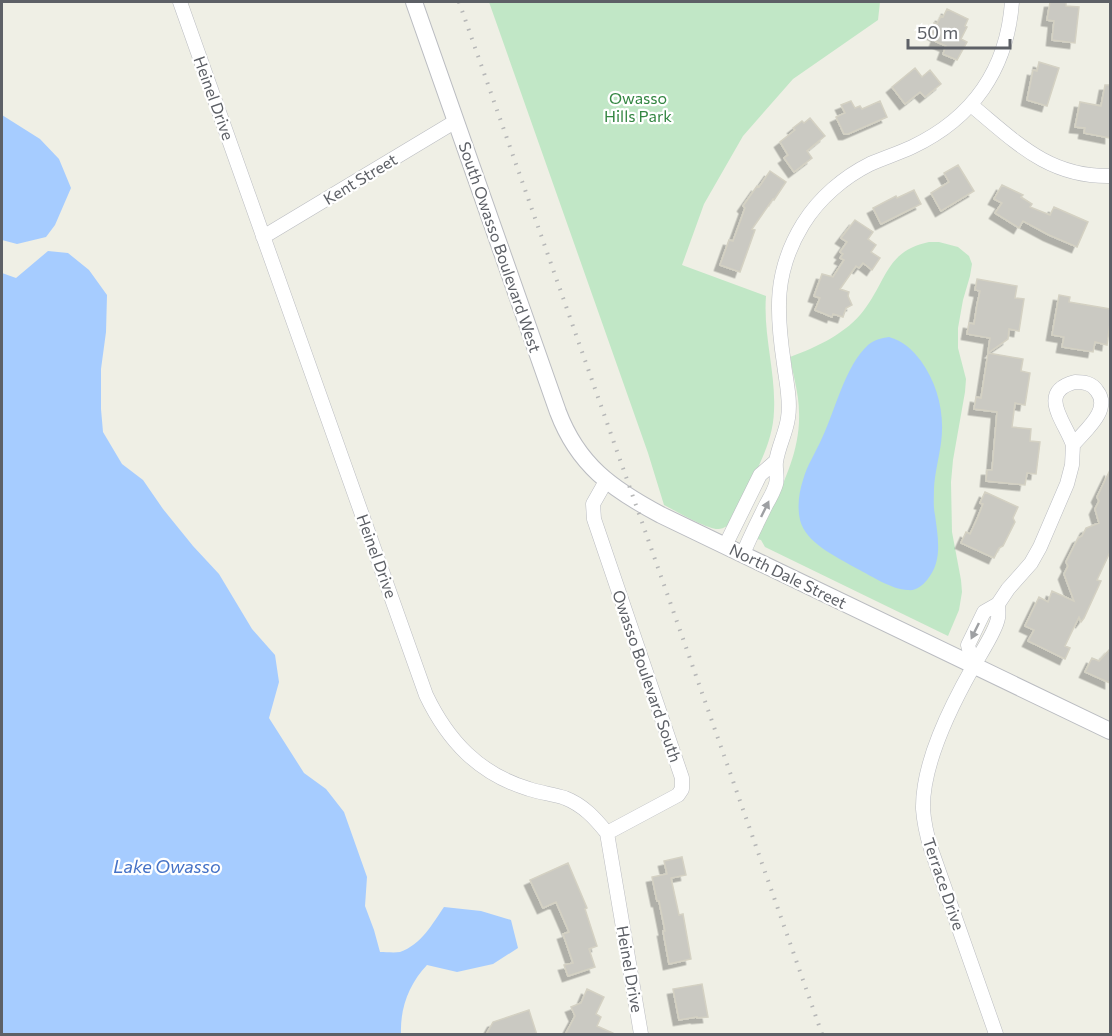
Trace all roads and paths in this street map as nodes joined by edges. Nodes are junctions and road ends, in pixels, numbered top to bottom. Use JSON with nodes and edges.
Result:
{"nodes":[{"id":1,"x":180,"y":2,"type":"edge"},
{"id":2,"x":414,"y":2,"type":"edge"},
{"id":3,"x":1012,"y":2,"type":"edge"},
{"id":4,"x":971,"y":105,"type":"junction"},
{"id":5,"x":456,"y":121,"type":"junction"},
{"id":6,"x":1110,"y":176,"type":"edge"},
{"id":7,"x":263,"y":237,"type":"junction"},
{"id":8,"x":1073,"y":445,"type":"dead end"},
{"id":9,"x":776,"y":461,"type":"junction"},
{"id":10,"x":606,"y":481,"type":"junction"},
{"id":11,"x":725,"y":546,"type":"junction"},
{"id":12,"x":742,"y":554,"type":"junction"},
{"id":13,"x":974,"y":665,"type":"junction"},
{"id":14,"x":1110,"y":731,"type":"edge"},
{"id":15,"x":607,"y":833,"type":"junction"},
{"id":16,"x":641,"y":1035,"type":"edge"},
{"id":17,"x":996,"y":1035,"type":"edge"}],
"edges":[{"from":1,"to":7,"type":"street","name":"Heinel Drive"},
{"from":2,"to":5,"type":"street","name":"South Owasso Boulevard West"},
{"from":3,"to":4,"type":"street"},
{"from":4,"to":6,"type":"street"},
{"from":4,"to":9,"type":"street"},
{"from":5,"to":7,"type":"street","name":"Kent Street"},
{"from":5,"to":10,"type":"street","name":"South Owasso Boulevard West"},
{"from":7,"to":15,"type":"street","name":"Heinel Drive"},
{"from":8,"to":13,"type":"street"},
{"from":9,"to":11,"type":"street"},
{"from":12,"to":9,"type":"street","one_way":true},
{"from":10,"to":11,"type":"street","name":"North Dale Street"},
{"from":10,"to":15,"type":"street","name":"Owasso Boulevard South"},
{"from":11,"to":12,"type":"street","name":"North Dale Street"},
{"from":12,"to":13,"type":"street","name":"North Dale Street"},
{"from":13,"to":14,"type":"street","name":"North Dale Street"},
{"from":13,"to":17,"type":"street","name":"Terrace Drive"},
{"from":15,"to":16,"type":"street","name":"Heinel Drive"}]}
